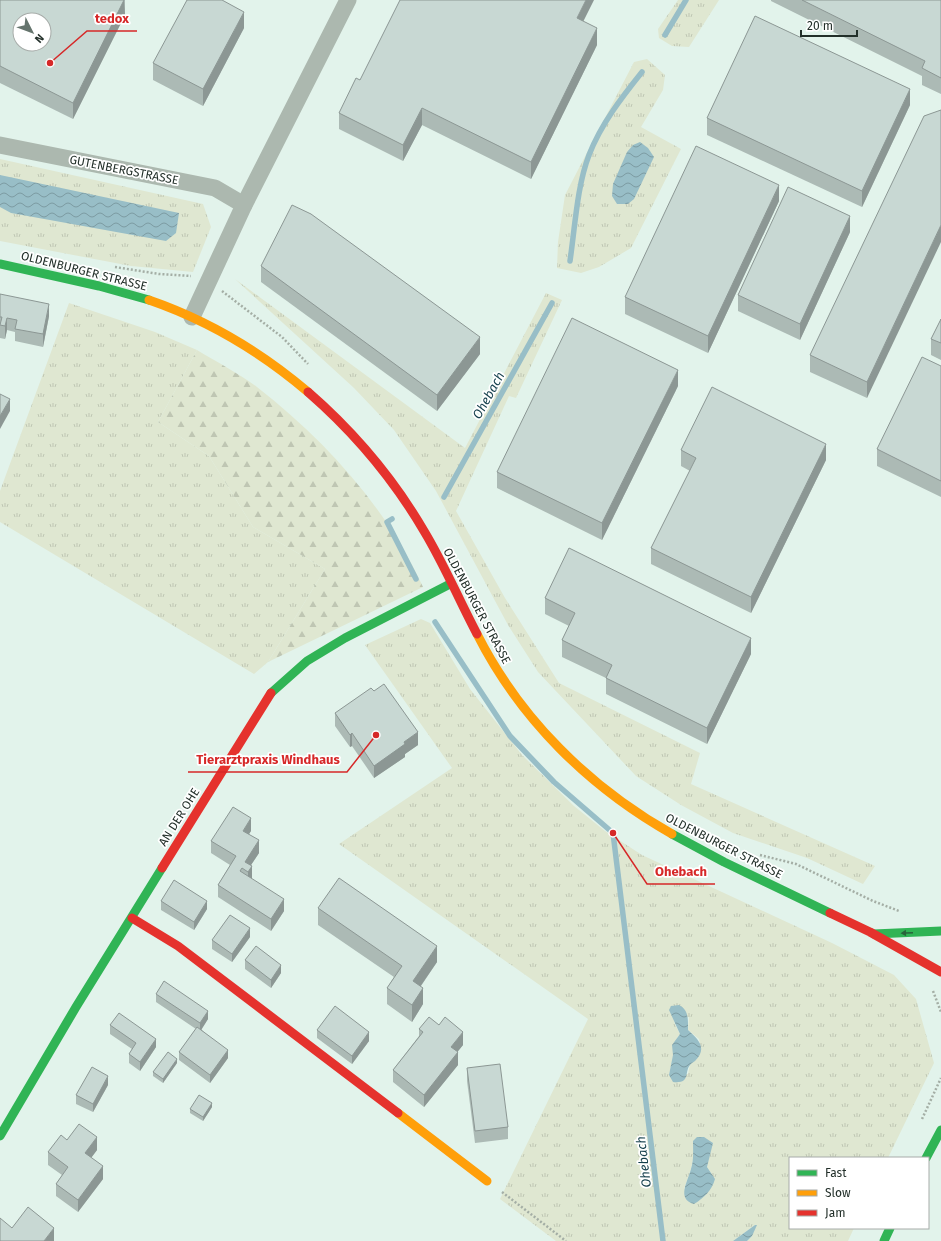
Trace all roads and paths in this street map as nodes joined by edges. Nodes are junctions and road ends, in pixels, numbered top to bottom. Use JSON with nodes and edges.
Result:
{"nodes":[{"id":1,"x":348,"y":0,"type":"edge"},
{"id":2,"x":0,"y":145,"type":"edge"},
{"id":3,"x":244,"y":205,"type":"junction"},
{"id":4,"x":0,"y":264,"type":"edge"},
{"id":5,"x":192,"y":317,"type":"junction"},
{"id":6,"x":450,"y":584,"type":"junction"},
{"id":7,"x":132,"y":918,"type":"junction"},
{"id":8,"x":941,"y":931,"type":"edge"},
{"id":9,"x":874,"y":934,"type":"junction"},
{"id":10,"x":941,"y":972,"type":"edge"},
{"id":11,"x":941,"y":1130,"type":"edge"},
{"id":12,"x":0,"y":1136,"type":"edge"},
{"id":13,"x":927,"y":1157,"type":"edge"},
{"id":14,"x":487,"y":1181,"type":"joint"},
{"id":15,"x":890,"y":1229,"type":"edge"},
{"id":16,"x":566,"y":1241,"type":"edge"},
{"id":17,"x":884,"y":1241,"type":"edge"}],
"edges":[{"from":1,"to":3,"type":"street"},
{"from":2,"to":3,"type":"street","name":"GUTENBERGSTRASSE"},
{"from":3,"to":5,"type":"street"},
{"from":4,"to":5,"type":"main road","name":"OLDENBURGER STRASSE"},
{"from":5,"to":6,"type":"main road","name":"OLDENBURGER STRASSE"},
{"from":6,"to":7,"type":"main road","name":"AN DER OHE"},
{"from":6,"to":9,"type":"main road","name":"OLDENBURGER STRASSE"},
{"from":7,"to":12,"type":"main road","name":"AN DER OHE"},
{"from":7,"to":14,"type":"main road"},
{"from":8,"to":9,"type":"main road","one_way":true},
{"from":9,"to":10,"type":"main road","name":"OLDENBURGER STRASSE"},
{"from":11,"to":13,"type":"main road"},
{"from":14,"to":16,"type":"path"},
{"from":15,"to":17,"type":"main road"}]}
